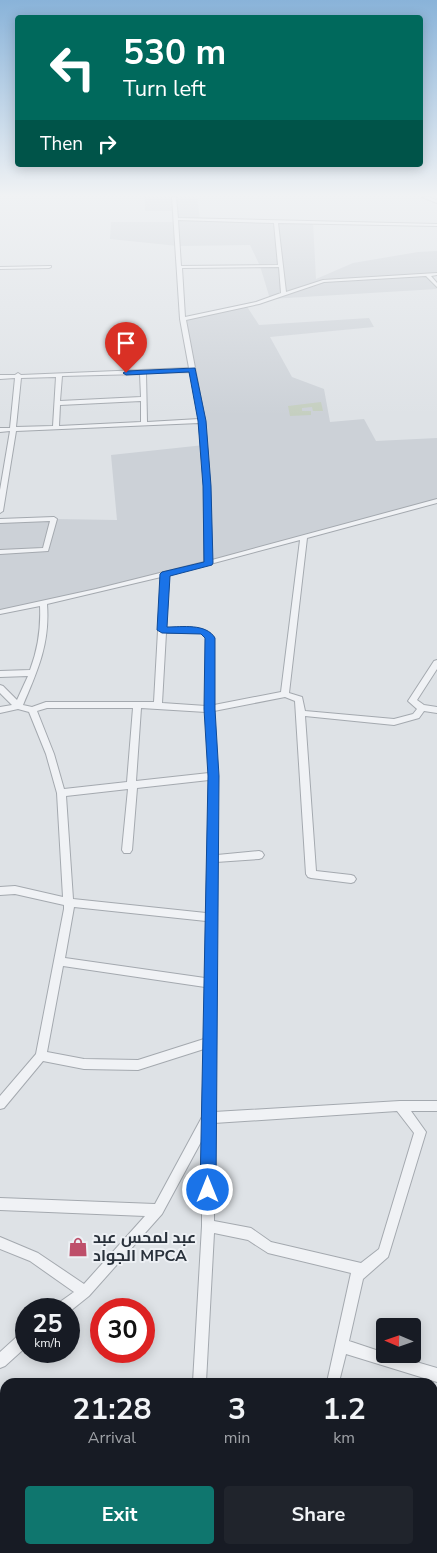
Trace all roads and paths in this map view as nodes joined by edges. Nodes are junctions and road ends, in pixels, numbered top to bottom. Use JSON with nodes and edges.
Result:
{"nodes":[{"id":1,"x":180,"y":269,"type":"edge"},
{"id":2,"x":281,"y":269,"type":"edge"},
{"id":3,"x":437,"y":274,"type":"edge"},
{"id":4,"x":428,"y":275,"type":"junction"},
{"id":5,"x":437,"y":286,"type":"edge"},
{"id":6,"x":284,"y":294,"type":"junction"},
{"id":7,"x":183,"y":319,"type":"junction"},
{"id":8,"x":192,"y":370,"type":"junction"},
{"id":9,"x":143,"y":372,"type":"junction"},
{"id":10,"x":59,"y":374,"type":"junction"},
{"id":11,"x":18,"y":376,"type":"junction"},
{"id":12,"x":0,"y":377,"type":"edge"},
{"id":13,"x":143,"y":399,"type":"junction"},
{"id":14,"x":58,"y":403,"type":"junction"},
{"id":15,"x":202,"y":421,"type":"junction"},
{"id":16,"x":144,"y":424,"type":"junction"},
{"id":17,"x":56,"y":428,"type":"junction"},
{"id":18,"x":13,"y":429,"type":"junction"},
{"id":19,"x":0,"y":430,"type":"edge"},
{"id":20,"x":437,"y":502,"type":"edge"},
{"id":21,"x":0,"y":510,"type":"edge"},
{"id":22,"x":0,"y":521,"type":"edge"},
{"id":23,"x":304,"y":539,"type":"junction"},
{"id":24,"x":0,"y":552,"type":"edge"},
{"id":25,"x":208,"y":563,"type":"junction"},
{"id":26,"x":165,"y":574,"type":"junction"},
{"id":27,"x":43,"y":603,"type":"junction"},
{"id":28,"x":0,"y":612,"type":"edge"},
{"id":29,"x":162,"y":630,"type":"junction"},
{"id":30,"x":437,"y":663,"type":"edge"},
{"id":31,"x":0,"y":674,"type":"edge"},
{"id":32,"x":32,"y":674,"type":"junction"},
{"id":33,"x":0,"y":688,"type":"edge"},
{"id":34,"x":285,"y":694,"type":"junction"},
{"id":35,"x":137,"y":705,"type":"junction"},
{"id":36,"x":158,"y":705,"type":"junction"},
{"id":37,"x":18,"y":706,"type":"junction"},
{"id":38,"x":422,"y":708,"type":"junction"},
{"id":39,"x":210,"y":709,"type":"junction"},
{"id":40,"x":0,"y":710,"type":"edge"},
{"id":41,"x":32,"y":710,"type":"junction"},
{"id":42,"x":437,"y":710,"type":"edge"},
{"id":43,"x":301,"y":713,"type":"junction"},
{"id":44,"x":213,"y":776,"type":"junction"},
{"id":45,"x":131,"y":785,"type":"junction"},
{"id":46,"x":61,"y":792,"type":"junction"},
{"id":47,"x":127,"y":850,"type":"dead end"},
{"id":48,"x":259,"y":855,"type":"dead end"},
{"id":49,"x":212,"y":859,"type":"junction"},
{"id":50,"x":351,"y":879,"type":"dead end"},
{"id":51,"x":0,"y":891,"type":"edge"},
{"id":52,"x":68,"y":902,"type":"junction"},
{"id":53,"x":211,"y":918,"type":"junction"},
{"id":54,"x":59,"y":961,"type":"junction"},
{"id":55,"x":210,"y":983,"type":"junction"},
{"id":56,"x":209,"y":1042,"type":"junction"},
{"id":57,"x":41,"y":1056,"type":"junction"},
{"id":58,"x":0,"y":1104,"type":"edge"},
{"id":59,"x":400,"y":1106,"type":"junction"},
{"id":60,"x":437,"y":1106,"type":"edge"},
{"id":61,"x":208,"y":1118,"type":"junction"},
{"id":62,"x":0,"y":1204,"type":"edge"},
{"id":63,"x":158,"y":1210,"type":"junction"},
{"id":64,"x":208,"y":1226,"type":"junction"},
{"id":65,"x":0,"y":1243,"type":"edge"},
{"id":66,"x":363,"y":1270,"type":"junction"},
{"id":67,"x":84,"y":1292,"type":"junction"},
{"id":68,"x":76,"y":1298,"type":"edge"},
{"id":69,"x":342,"y":1346,"type":"junction"},
{"id":70,"x":15,"y":1348,"type":"edge"},
{"id":71,"x":0,"y":1361,"type":"edge"},
{"id":72,"x":437,"y":1375,"type":"edge"},
{"id":73,"x":199,"y":1378,"type":"edge"},
{"id":74,"x":334,"y":1378,"type":"edge"}],
"edges":[{"from":1,"to":7,"type":"street"},
{"from":2,"to":6,"type":"street"},
{"from":3,"to":4,"type":"street"},
{"from":4,"to":5,"type":"street"},
{"from":4,"to":6,"type":"street"},
{"from":6,"to":7,"type":"street"},
{"from":7,"to":8,"type":"street"},
{"from":8,"to":9,"type":"street"},
{"from":8,"to":15,"type":"street"},
{"from":9,"to":10,"type":"street"},
{"from":9,"to":13,"type":"street"},
{"from":10,"to":11,"type":"street"},
{"from":10,"to":14,"type":"street"},
{"from":11,"to":12,"type":"street"},
{"from":11,"to":18,"type":"street"},
{"from":13,"to":14,"type":"street"},
{"from":13,"to":16,"type":"street"},
{"from":14,"to":17,"type":"street"},
{"from":15,"to":16,"type":"street"},
{"from":15,"to":25,"type":"street"},
{"from":16,"to":17,"type":"street"},
{"from":17,"to":18,"type":"street"},
{"from":18,"to":19,"type":"street"},
{"from":18,"to":21,"type":"street"},
{"from":20,"to":23,"type":"street"},
{"from":22,"to":24,"type":"street"},
{"from":23,"to":25,"type":"street"},
{"from":23,"to":34,"type":"street"},
{"from":25,"to":26,"type":"street"},
{"from":26,"to":27,"type":"street"},
{"from":26,"to":29,"type":"street"},
{"from":27,"to":28,"type":"street"},
{"from":27,"to":32,"type":"street"},
{"from":29,"to":36,"type":"street"},
{"from":29,"to":39,"type":"street"},
{"from":30,"to":38,"type":"street"},
{"from":31,"to":32,"type":"street"},
{"from":32,"to":37,"type":"street"},
{"from":33,"to":37,"type":"street"},
{"from":34,"to":39,"type":"street"},
{"from":34,"to":43,"type":"street"},
{"from":35,"to":36,"type":"street"},
{"from":35,"to":41,"type":"street"},
{"from":35,"to":45,"type":"street"},
{"from":36,"to":39,"type":"street"},
{"from":37,"to":40,"type":"street"},
{"from":37,"to":41,"type":"street"},
{"from":38,"to":42,"type":"street"},
{"from":38,"to":43,"type":"street"},
{"from":39,"to":44,"type":"street"},
{"from":41,"to":46,"type":"street"},
{"from":43,"to":50,"type":"street"},
{"from":44,"to":45,"type":"street"},
{"from":44,"to":49,"type":"street"},
{"from":45,"to":46,"type":"street"},
{"from":45,"to":47,"type":"street"},
{"from":46,"to":52,"type":"street"},
{"from":48,"to":49,"type":"street"},
{"from":49,"to":53,"type":"street"},
{"from":51,"to":52,"type":"street"},
{"from":52,"to":53,"type":"street"},
{"from":52,"to":54,"type":"street"},
{"from":53,"to":55,"type":"street"},
{"from":54,"to":55,"type":"street"},
{"from":54,"to":57,"type":"street"},
{"from":55,"to":56,"type":"street"},
{"from":56,"to":57,"type":"street"},
{"from":56,"to":61,"type":"street"},
{"from":57,"to":58,"type":"street"},
{"from":59,"to":60,"type":"street"},
{"from":59,"to":61,"type":"street"},
{"from":59,"to":66,"type":"street"},
{"from":61,"to":63,"type":"street"},
{"from":61,"to":64,"type":"street"},
{"from":62,"to":63,"type":"street"},
{"from":63,"to":67,"type":"street"},
{"from":64,"to":66,"type":"street"},
{"from":64,"to":73,"type":"street"},
{"from":65,"to":67,"type":"street"},
{"from":66,"to":69,"type":"street"},
{"from":67,"to":68,"type":"street"},
{"from":69,"to":72,"type":"street"},
{"from":69,"to":74,"type":"street"},
{"from":70,"to":71,"type":"street"}]}
